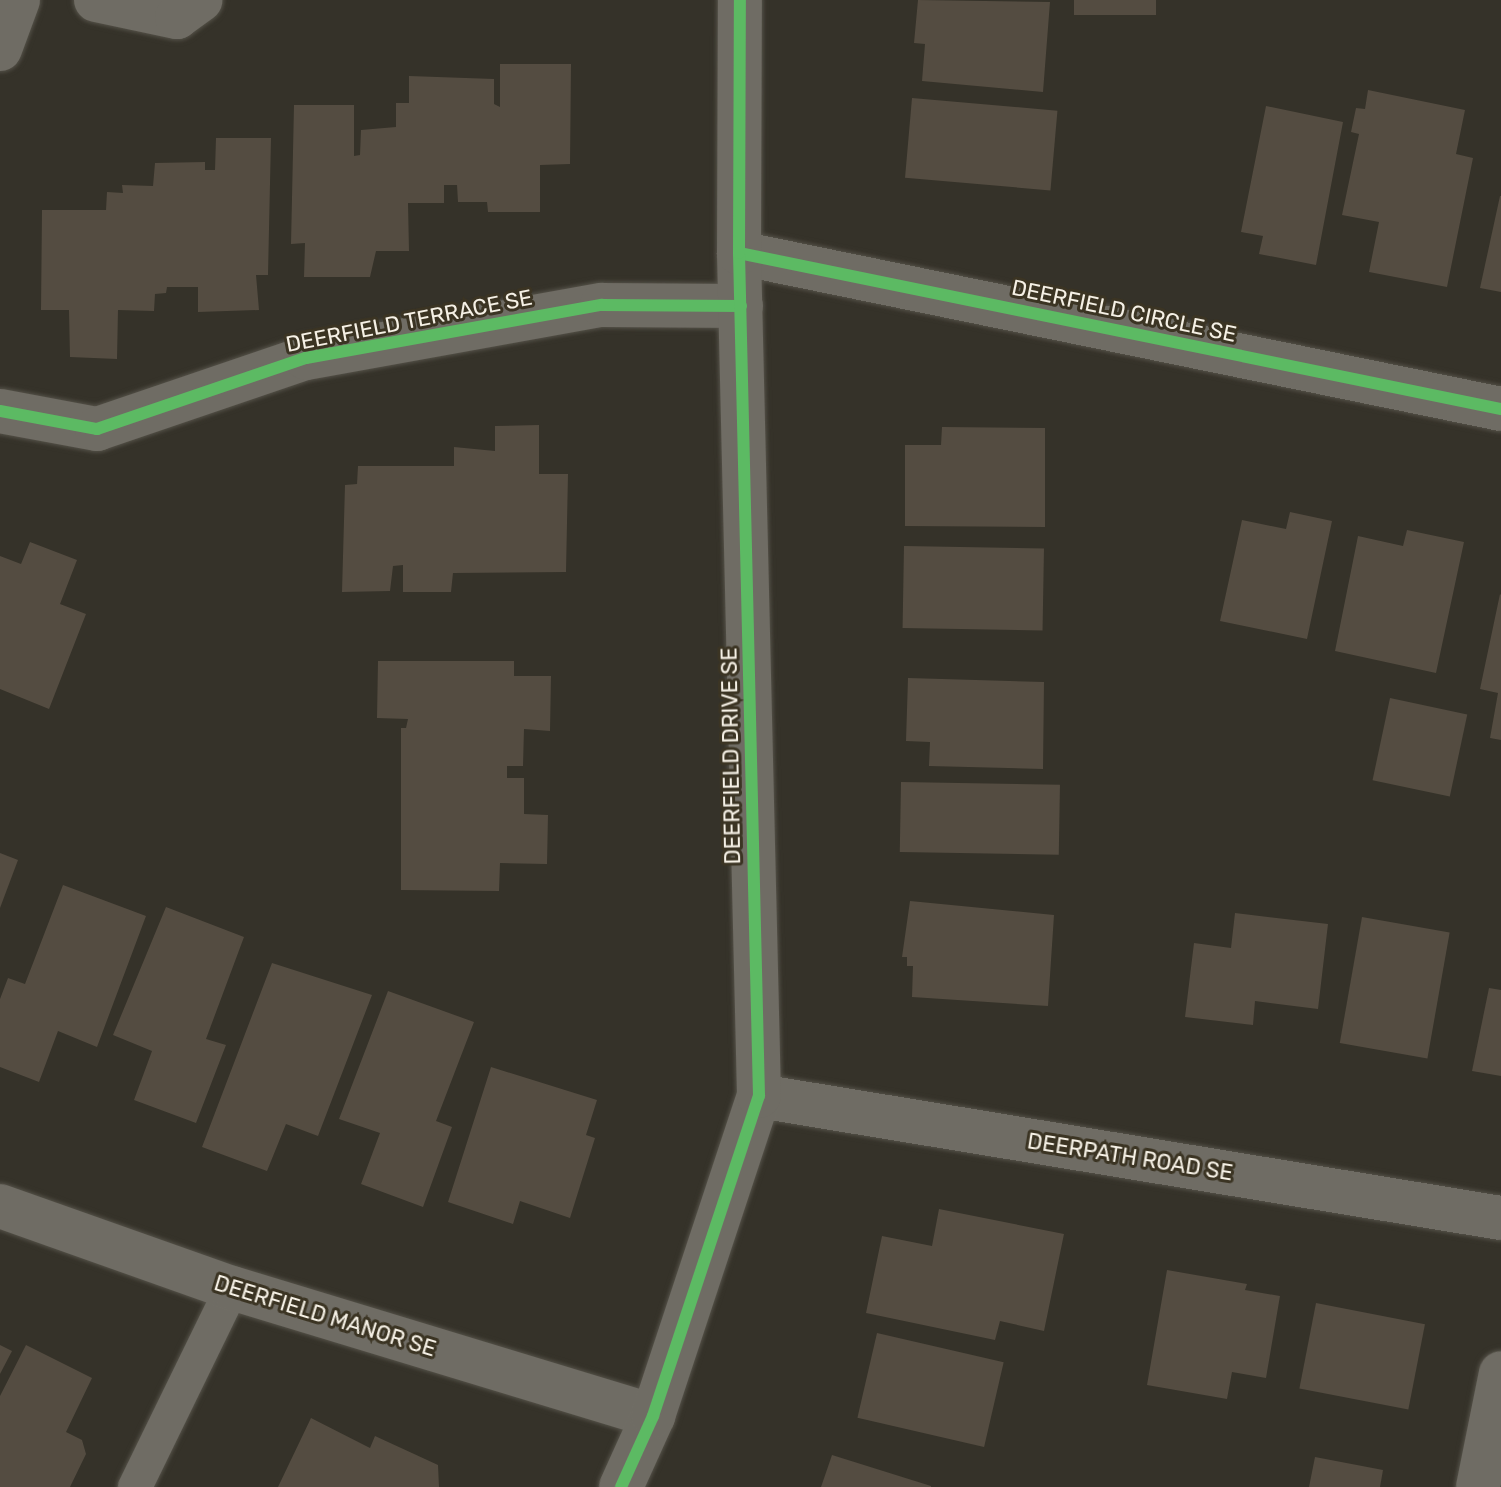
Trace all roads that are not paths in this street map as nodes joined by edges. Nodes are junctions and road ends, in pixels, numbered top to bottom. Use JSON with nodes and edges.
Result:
{"nodes":[{"id":1,"x":18,"y":0,"type":"edge"},
{"id":2,"x":96,"y":0,"type":"edge"},
{"id":3,"x":200,"y":0,"type":"edge"},
{"id":4,"x":740,"y":0,"type":"edge"},
{"id":5,"x":0,"y":49,"type":"edge"},
{"id":6,"x":739,"y":253,"type":"junction"},
{"id":7,"x":741,"y":306,"type":"junction"},
{"id":8,"x":1501,"y":409,"type":"edge"},
{"id":9,"x":0,"y":411,"type":"edge"},
{"id":10,"x":759,"y":1096,"type":"junction"},
{"id":11,"x":0,"y":1206,"type":"edge"},
{"id":12,"x":1501,"y":1218,"type":"edge"},
{"id":13,"x":232,"y":1288,"type":"junction"},
{"id":14,"x":1501,"y":1373,"type":"edge"},
{"id":15,"x":653,"y":1416,"type":"junction"},
{"id":16,"x":135,"y":1487,"type":"edge"},
{"id":17,"x":621,"y":1487,"type":"edge"},
{"id":18,"x":1478,"y":1487,"type":"edge"}],
"edges":[{"from":1,"to":5,"type":"street"},
{"from":2,"to":3,"type":"street"},
{"from":4,"to":6,"type":"street","name":"DEERFIELD DRIVE SE"},
{"from":6,"to":7,"type":"street","name":"DEERFIELD DRIVE SE"},
{"from":6,"to":8,"type":"street","name":"DEERFIELD CIRCLE SE"},
{"from":7,"to":9,"type":"street","name":"DEERFIELD TERRACE SE"},
{"from":7,"to":10,"type":"street","name":"DEERFIELD DRIVE SE"},
{"from":10,"to":12,"type":"street","name":"DEERPATH ROAD SE"},
{"from":10,"to":15,"type":"street","name":"DEERFIELD DRIVE SE"},
{"from":11,"to":13,"type":"street","name":"DEERFIELD MANOR SE"},
{"from":13,"to":15,"type":"street","name":"DEERFIELD MANOR SE"},
{"from":13,"to":16,"type":"lane"},
{"from":14,"to":18,"type":"street"},
{"from":15,"to":17,"type":"street","name":"DEERFIELD DRIVE SE"}]}
